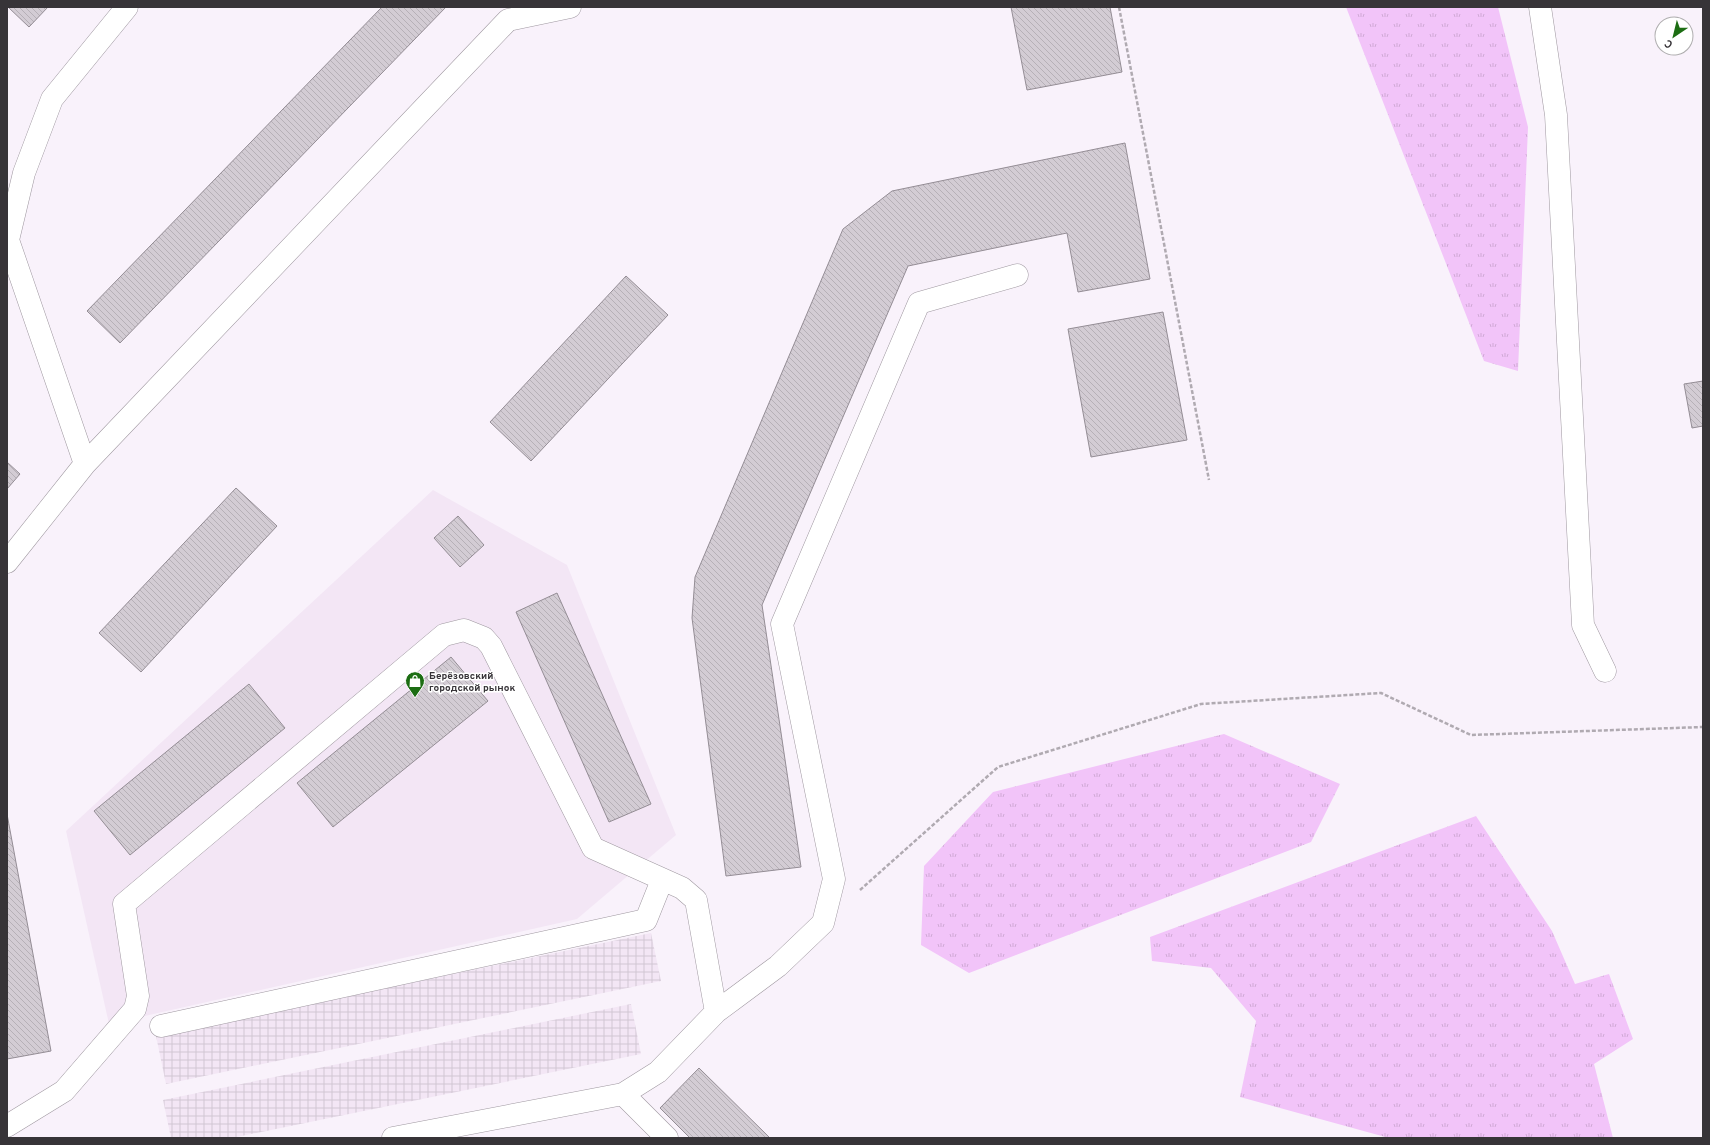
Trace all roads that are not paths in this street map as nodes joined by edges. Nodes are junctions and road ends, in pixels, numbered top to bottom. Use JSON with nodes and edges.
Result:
{"nodes":[{"id":1,"x":127,"y":7,"type":"edge"},
{"id":2,"x":570,"y":7,"type":"edge"},
{"id":3,"x":1540,"y":7,"type":"edge"},
{"id":4,"x":8,"y":241,"type":"edge"},
{"id":5,"x":1017,"y":275,"type":"dead end"},
{"id":6,"x":85,"y":464,"type":"junction"},
{"id":7,"x":7,"y":562,"type":"edge"},
{"id":8,"x":1605,"y":671,"type":"dead end"},
{"id":9,"x":662,"y":880,"type":"junction"},
{"id":10,"x":716,"y":1012,"type":"junction"},
{"id":11,"x":161,"y":1026,"type":"dead end"},
{"id":12,"x":623,"y":1094,"type":"junction"},
{"id":13,"x":7,"y":1126,"type":"edge"},
{"id":14,"x":393,"y":1138,"type":"edge"},
{"id":15,"x":667,"y":1138,"type":"edge"}],
"edges":[{"from":1,"to":4,"type":"lane"},
{"from":2,"to":6,"type":"lane"},
{"from":3,"to":8,"type":"lane"},
{"from":4,"to":6,"type":"lane"},
{"from":5,"to":10,"type":"lane"},
{"from":6,"to":7,"type":"lane"},
{"from":9,"to":10,"type":"lane"},
{"from":9,"to":11,"type":"lane"},
{"from":9,"to":13,"type":"lane"},
{"from":10,"to":12,"type":"lane"},
{"from":12,"to":14,"type":"lane"},
{"from":12,"to":15,"type":"lane"}]}
